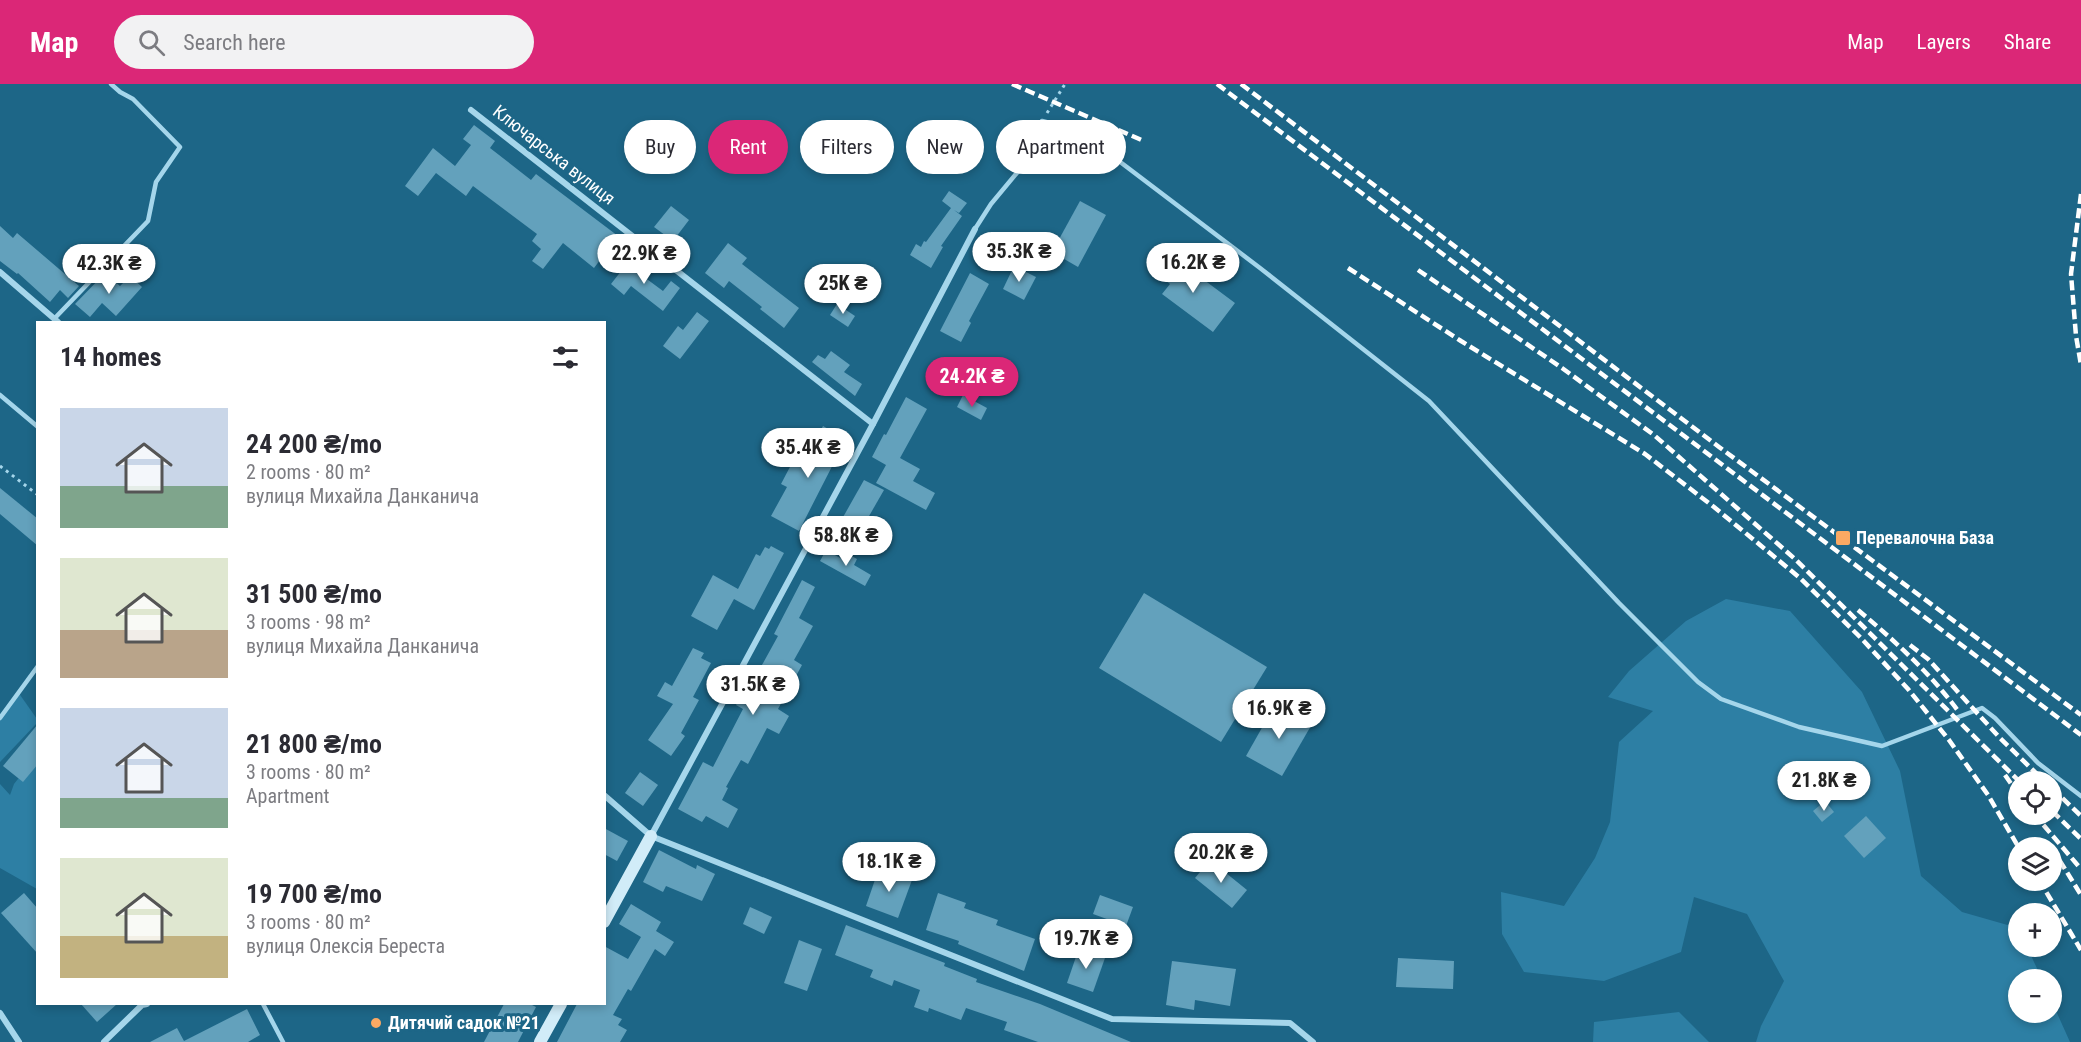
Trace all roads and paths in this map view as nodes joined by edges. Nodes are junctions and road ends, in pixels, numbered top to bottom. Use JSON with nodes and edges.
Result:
{"nodes":[{"id":1,"x":111,"y":84,"type":"edge"},
{"id":2,"x":1065,"y":84,"type":"edge"},
{"id":3,"x":471,"y":110,"type":"dead end"},
{"id":4,"x":1043,"y":120,"type":"edge"},
{"id":5,"x":1126,"y":166,"type":"edge"},
{"id":6,"x":1016,"y":174,"type":"edge"},
{"id":7,"x":975,"y":230,"type":"joint"},
{"id":8,"x":0,"y":272,"type":"edge"},
{"id":9,"x":56,"y":321,"type":"edge"},
{"id":10,"x":0,"y":395,"type":"edge"},
{"id":11,"x":873,"y":424,"type":"junction"},
{"id":12,"x":36,"y":425,"type":"edge"},
{"id":13,"x":0,"y":466,"type":"edge"},
{"id":14,"x":36,"y":493,"type":"edge"},
{"id":15,"x":36,"y":669,"type":"edge"},
{"id":16,"x":0,"y":718,"type":"edge"},
{"id":17,"x":2081,"y":796,"type":"edge"},
{"id":18,"x":606,"y":797,"type":"edge"},
{"id":19,"x":651,"y":836,"type":"junction"},
{"id":20,"x":606,"y":918,"type":"edge"},
{"id":21,"x":142,"y":1005,"type":"edge"},
{"id":22,"x":264,"y":1005,"type":"edge"},
{"id":23,"x":560,"y":1005,"type":"edge"},
{"id":24,"x":0,"y":1013,"type":"edge"},
{"id":25,"x":282,"y":1040,"type":"edge"},
{"id":26,"x":19,"y":1042,"type":"edge"},
{"id":27,"x":104,"y":1042,"type":"edge"},
{"id":28,"x":275,"y":1042,"type":"edge"},
{"id":29,"x":540,"y":1042,"type":"edge"},
{"id":30,"x":1313,"y":1042,"type":"edge"}],
"edges":[{"from":1,"to":9,"type":"lane"},
{"from":2,"to":4,"type":"path"},
{"from":3,"to":11,"type":"street","name":"Ключарська вулиця"},
{"from":5,"to":17,"type":"lane"},
{"from":6,"to":7,"type":"lane"},
{"from":7,"to":11,"type":"street"},
{"from":8,"to":9,"type":"street"},
{"from":10,"to":12,"type":"lane"},
{"from":11,"to":19,"type":"street"},
{"from":13,"to":14,"type":"path"},
{"from":15,"to":16,"type":"lane"},
{"from":18,"to":19,"type":"street"},
{"from":19,"to":20,"type":"street"},
{"from":19,"to":30,"type":"street"},
{"from":21,"to":27,"type":"street"},
{"from":22,"to":25,"type":"lane"},
{"from":23,"to":29,"type":"street"},
{"from":24,"to":26,"type":"street"},
{"from":25,"to":28,"type":"lane"}]}
